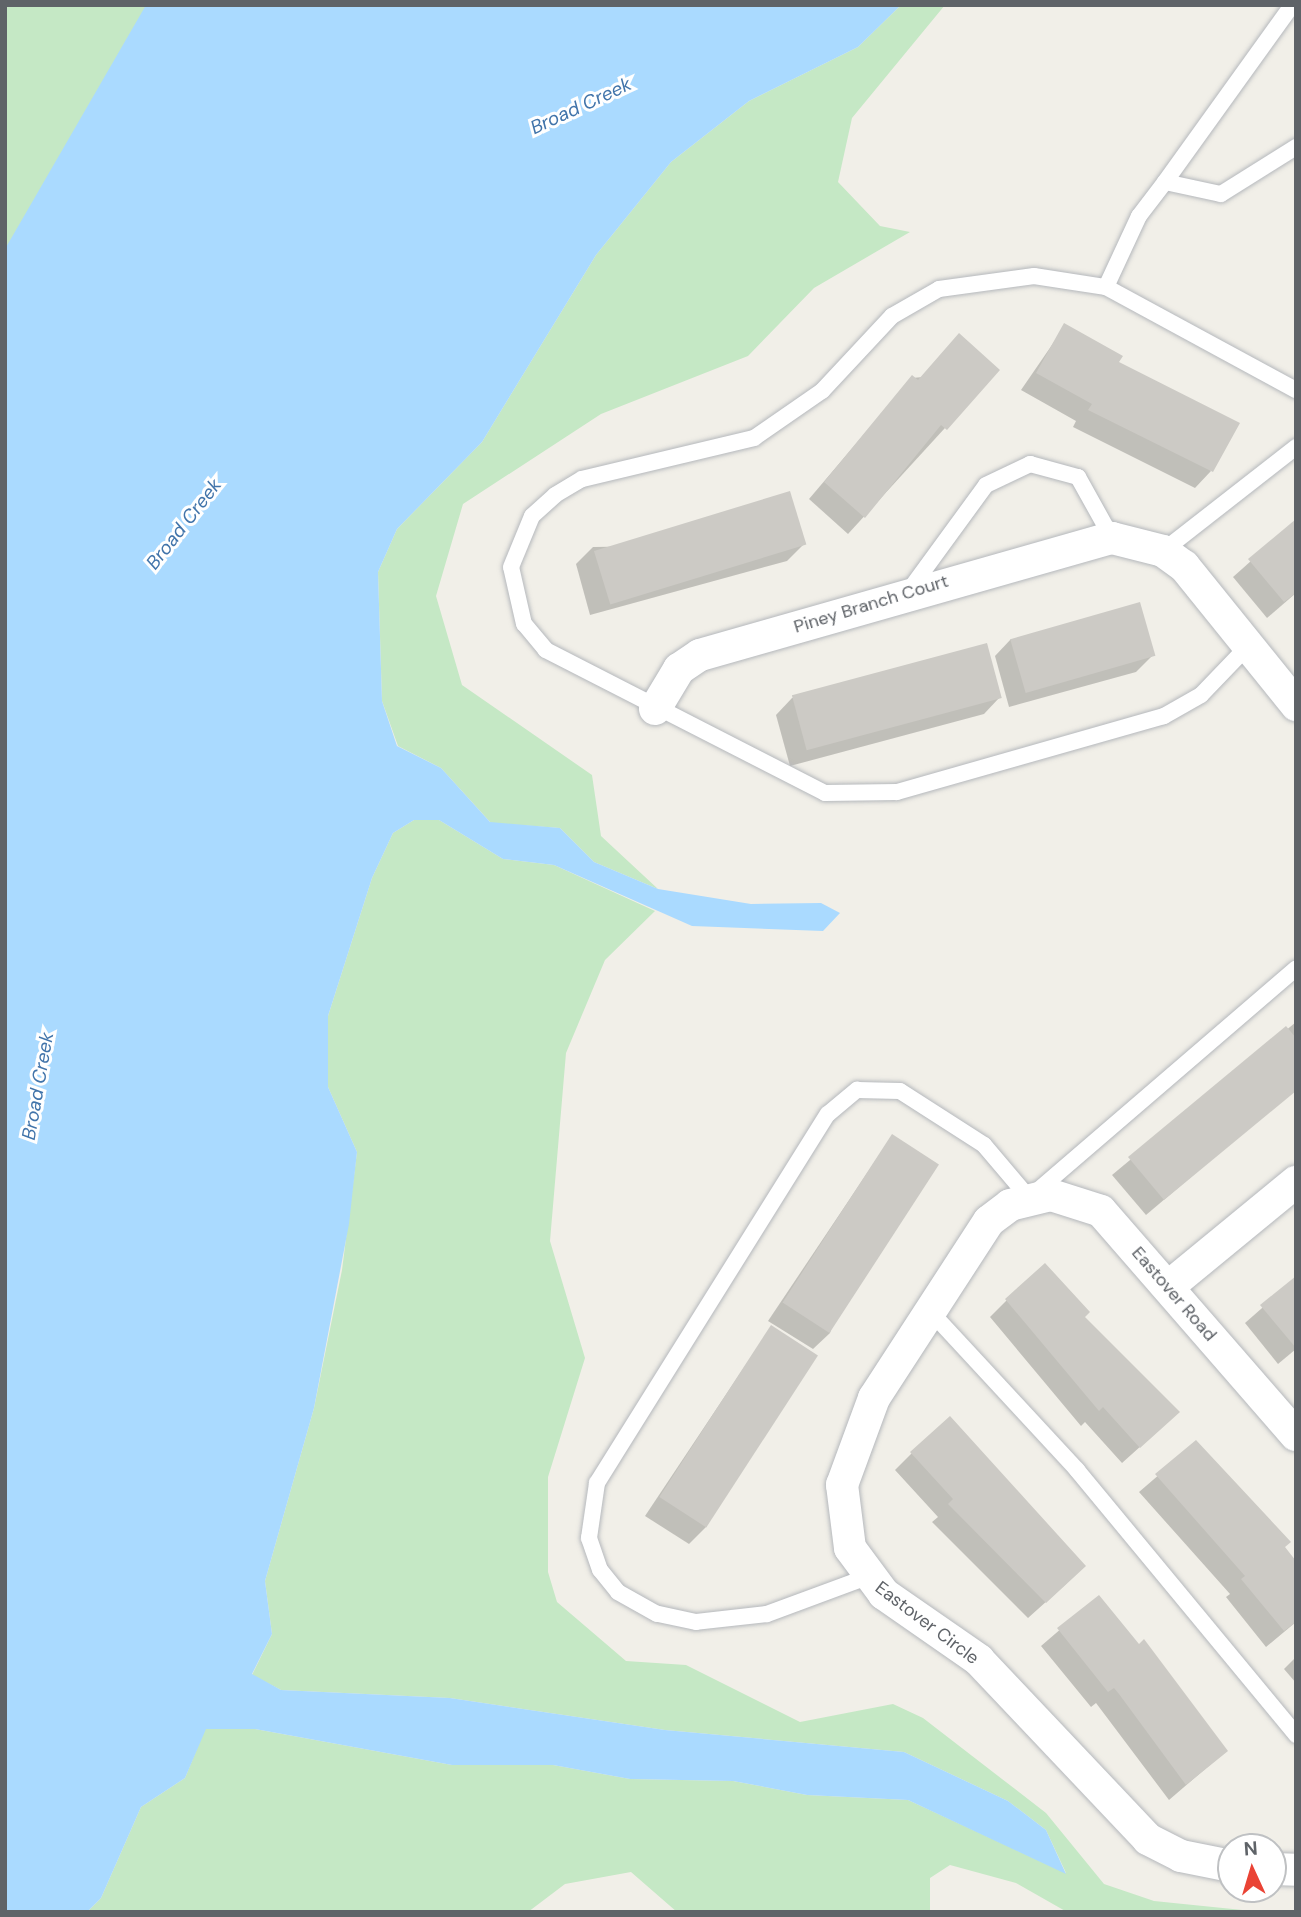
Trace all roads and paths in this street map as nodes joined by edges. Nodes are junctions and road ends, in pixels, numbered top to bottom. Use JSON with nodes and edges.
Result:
{"nodes":[{"id":1,"x":1292,"y":5,"type":"edge"},
{"id":2,"x":1296,"y":147,"type":"edge"},
{"id":3,"x":1165,"y":181,"type":"junction"},
{"id":4,"x":1106,"y":287,"type":"junction"},
{"id":5,"x":1296,"y":390,"type":"edge"},
{"id":6,"x":1296,"y":447,"type":"edge"},
{"id":7,"x":1112,"y":538,"type":"junction"},
{"id":8,"x":1163,"y":551,"type":"junction"},
{"id":9,"x":906,"y":594,"type":"junction"},
{"id":10,"x":1248,"y":646,"type":"junction"},
{"id":11,"x":1293,"y":696,"type":"edge"},
{"id":12,"x":655,"y":709,"type":"junction"},
{"id":13,"x":1296,"y":968,"type":"edge"},
{"id":14,"x":1296,"y":1182,"type":"edge"},
{"id":15,"x":1029,"y":1198,"type":"junction"},
{"id":16,"x":1168,"y":1287,"type":"junction"},
{"id":17,"x":930,"y":1311,"type":"junction"},
{"id":18,"x":1295,"y":1433,"type":"edge"},
{"id":19,"x":867,"y":1577,"type":"junction"},
{"id":20,"x":1296,"y":1735,"type":"edge"},
{"id":21,"x":1217,"y":1863,"type":"edge"}],
"edges":[{"from":1,"to":3,"type":"lane"},
{"from":2,"to":3,"type":"lane"},
{"from":3,"to":4,"type":"lane"},
{"from":4,"to":5,"type":"lane"},
{"from":4,"to":12,"type":"lane"},
{"from":6,"to":8,"type":"lane"},
{"from":7,"to":8,"type":"street"},
{"from":7,"to":9,"type":"street","name":"Piney Branch Court"},
{"from":7,"to":9,"type":"lane"},
{"from":8,"to":10,"type":"street"},
{"from":9,"to":12,"type":"street","name":"Piney Branch Court"},
{"from":10,"to":11,"type":"street"},
{"from":10,"to":12,"type":"lane"},
{"from":13,"to":15,"type":"lane"},
{"from":14,"to":16,"type":"street"},
{"from":15,"to":16,"type":"street","name":"Eastover Road"},
{"from":15,"to":17,"type":"street","name":"Eastover Circle"},
{"from":15,"to":19,"type":"lane"},
{"from":16,"to":18,"type":"street","name":"Eastover Road"},
{"from":17,"to":19,"type":"street","name":"Eastover Circle"},
{"from":17,"to":20,"type":"lane"},
{"from":19,"to":21,"type":"street","name":"Eastover Circle"}]}
